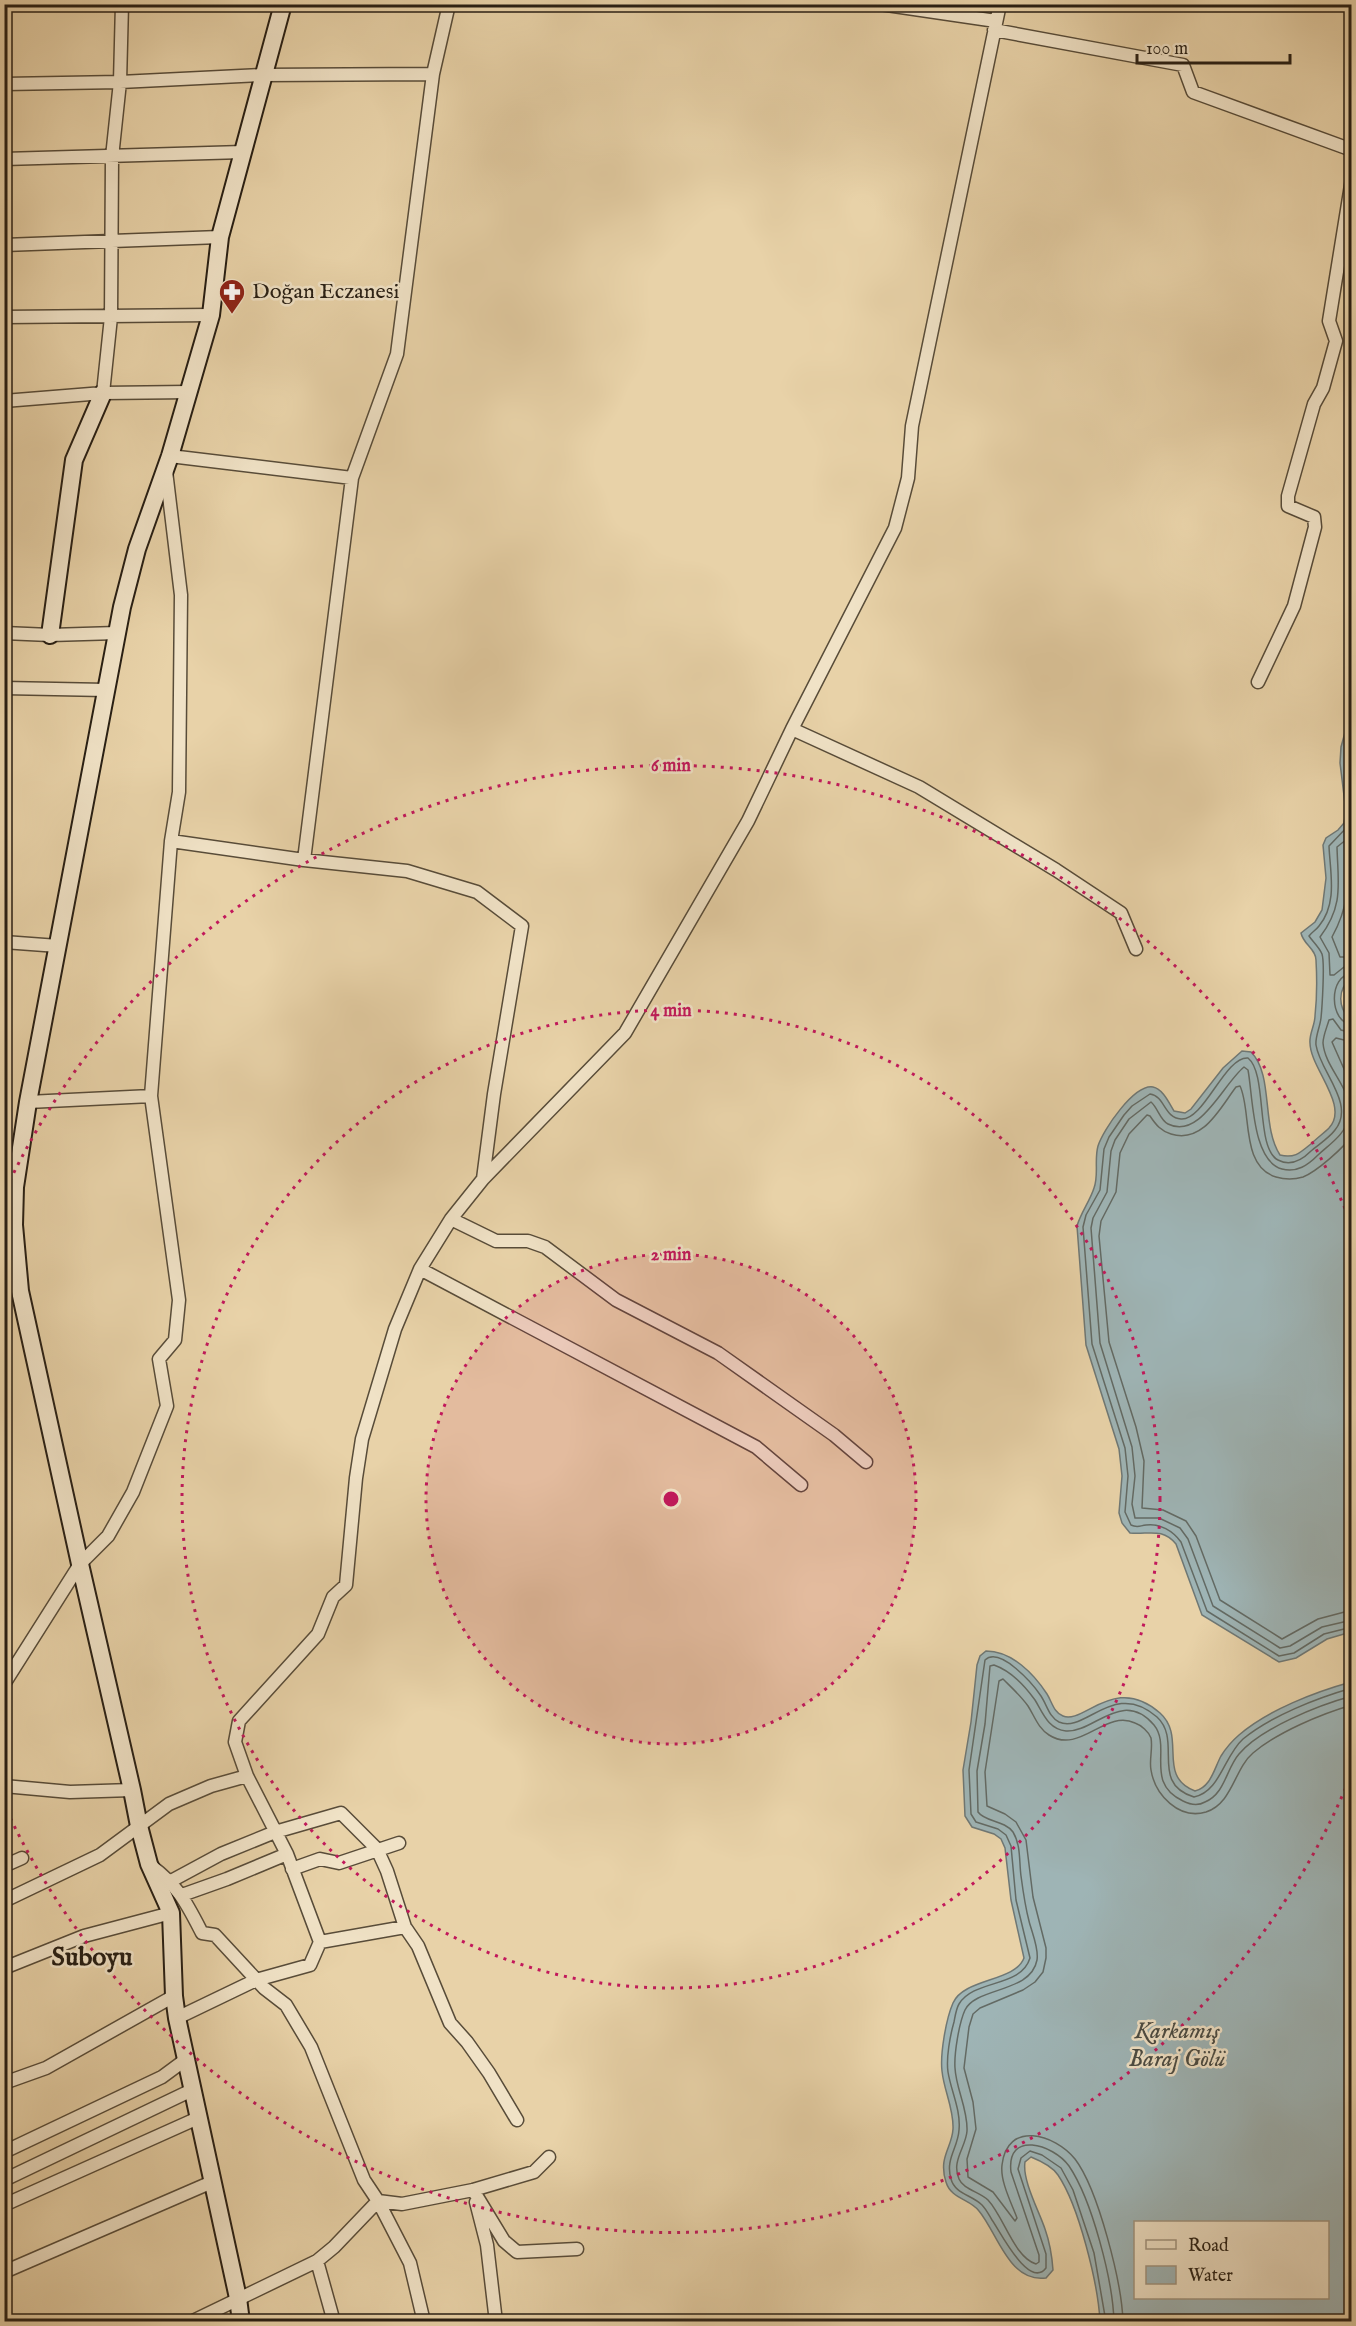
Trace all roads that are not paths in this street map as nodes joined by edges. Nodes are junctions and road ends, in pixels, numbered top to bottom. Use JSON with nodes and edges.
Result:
{"nodes":[{"id":1,"x":122,"y":4,"type":"edge"},
{"id":2,"x":283,"y":4,"type":"edge"},
{"id":3,"x":449,"y":4,"type":"edge"},
{"id":4,"x":880,"y":4,"type":"edge"},
{"id":5,"x":1000,"y":4,"type":"edge"},
{"id":6,"x":995,"y":26,"type":"junction"},
{"id":7,"x":433,"y":74,"type":"junction"},
{"id":8,"x":263,"y":75,"type":"junction"},
{"id":9,"x":120,"y":82,"type":"junction"},
{"id":10,"x":4,"y":84,"type":"edge"},
{"id":11,"x":1352,"y":150,"type":"edge"},
{"id":12,"x":243,"y":152,"type":"junction"},
{"id":13,"x":112,"y":157,"type":"junction"},
{"id":14,"x":4,"y":159,"type":"edge"},
{"id":15,"x":1352,"y":179,"type":"edge"},
{"id":16,"x":220,"y":237,"type":"junction"},
{"id":17,"x":111,"y":240,"type":"junction"},
{"id":18,"x":4,"y":245,"type":"edge"},
{"id":19,"x":211,"y":315,"type":"junction"},
{"id":20,"x":4,"y":317,"type":"edge"},
{"id":21,"x":111,"y":317,"type":"junction"},
{"id":22,"x":189,"y":392,"type":"junction"},
{"id":23,"x":103,"y":393,"type":"junction"},
{"id":24,"x":4,"y":401,"type":"edge"},
{"id":25,"x":168,"y":462,"type":"junction"},
{"id":26,"x":352,"y":478,"type":"junction"},
{"id":27,"x":4,"y":633,"type":"edge"},
{"id":28,"x":117,"y":633,"type":"junction"},
{"id":29,"x":50,"y":635,"type":"junction"},
{"id":30,"x":1258,"y":682,"type":"dead end"},
{"id":31,"x":106,"y":690,"type":"junction"},
{"id":32,"x":5,"y":691,"type":"edge"},
{"id":33,"x":792,"y":729,"type":"junction"},
{"id":34,"x":171,"y":841,"type":"junction"},
{"id":35,"x":304,"y":860,"type":"junction"},
{"id":36,"x":4,"y":942,"type":"edge"},
{"id":37,"x":58,"y":946,"type":"junction"},
{"id":38,"x":1136,"y":949,"type":"dead end"},
{"id":39,"x":151,"y":1095,"type":"junction"},
{"id":40,"x":28,"y":1102,"type":"junction"},
{"id":41,"x":483,"y":1179,"type":"junction"},
{"id":42,"x":451,"y":1219,"type":"junction"},
{"id":43,"x":420,"y":1269,"type":"junction"},
{"id":44,"x":866,"y":1462,"type":"dead end"},
{"id":45,"x":801,"y":1485,"type":"dead end"},
{"id":46,"x":80,"y":1564,"type":"junction"},
{"id":47,"x":4,"y":1684,"type":"edge"},
{"id":48,"x":246,"y":1776,"type":"junction"},
{"id":49,"x":4,"y":1786,"type":"edge"},
{"id":50,"x":132,"y":1790,"type":"junction"},
{"id":51,"x":139,"y":1826,"type":"junction"},
{"id":52,"x":275,"y":1832,"type":"junction"},
{"id":53,"x":399,"y":1844,"type":"dead end"},
{"id":54,"x":377,"y":1849,"type":"junction"},
{"id":55,"x":286,"y":1854,"type":"junction"},
{"id":56,"x":22,"y":1858,"type":"dead end"},
{"id":57,"x":149,"y":1864,"type":"junction"},
{"id":58,"x":4,"y":1866,"type":"edge"},
{"id":59,"x":292,"y":1869,"type":"junction"},
{"id":60,"x":171,"y":1881,"type":"junction"},
{"id":61,"x":182,"y":1895,"type":"junction"},
{"id":62,"x":4,"y":1901,"type":"edge"},
{"id":63,"x":171,"y":1913,"type":"junction"},
{"id":64,"x":405,"y":1927,"type":"junction"},
{"id":65,"x":320,"y":1942,"type":"junction"},
{"id":66,"x":4,"y":1968,"type":"edge"},
{"id":67,"x":256,"y":1980,"type":"junction"},
{"id":68,"x":174,"y":1996,"type":"junction"},
{"id":69,"x":177,"y":2018,"type":"junction"},
{"id":70,"x":185,"y":2060,"type":"junction"},
{"id":71,"x":4,"y":2083,"type":"edge"},
{"id":72,"x":192,"y":2090,"type":"junction"},
{"id":73,"x":198,"y":2118,"type":"junction"},
{"id":74,"x":517,"y":2120,"type":"dead end"},
{"id":75,"x":4,"y":2152,"type":"edge"},
{"id":76,"x":549,"y":2157,"type":"dead end"},
{"id":77,"x":4,"y":2180,"type":"edge"},
{"id":78,"x":212,"y":2182,"type":"junction"},
{"id":79,"x":473,"y":2190,"type":"junction"},
{"id":80,"x":378,"y":2201,"type":"junction"},
{"id":81,"x":4,"y":2205,"type":"edge"},
{"id":82,"x":577,"y":2249,"type":"dead end"},
{"id":83,"x":317,"y":2261,"type":"junction"},
{"id":84,"x":4,"y":2272,"type":"edge"},
{"id":85,"x":238,"y":2298,"type":"junction"},
{"id":86,"x":190,"y":2322,"type":"edge"},
{"id":87,"x":241,"y":2322,"type":"edge"},
{"id":88,"x":334,"y":2322,"type":"edge"},
{"id":89,"x":424,"y":2322,"type":"edge"},
{"id":90,"x":496,"y":2322,"type":"edge"}],
"edges":[{"from":1,"to":9,"type":"street"},
{"from":2,"to":8,"type":"street"},
{"from":3,"to":7,"type":"street"},
{"from":4,"to":6,"type":"street"},
{"from":5,"to":6,"type":"street"},
{"from":6,"to":11,"type":"street"},
{"from":6,"to":33,"type":"street"},
{"from":7,"to":8,"type":"street"},
{"from":7,"to":26,"type":"street"},
{"from":8,"to":9,"type":"street"},
{"from":8,"to":12,"type":"street"},
{"from":9,"to":10,"type":"street"},
{"from":9,"to":13,"type":"street"},
{"from":12,"to":13,"type":"street"},
{"from":12,"to":16,"type":"street"},
{"from":13,"to":14,"type":"street"},
{"from":13,"to":17,"type":"street"},
{"from":15,"to":30,"type":"street"},
{"from":16,"to":17,"type":"street"},
{"from":16,"to":19,"type":"street"},
{"from":17,"to":18,"type":"street"},
{"from":17,"to":21,"type":"street"},
{"from":19,"to":21,"type":"street"},
{"from":19,"to":22,"type":"street"},
{"from":20,"to":21,"type":"street"},
{"from":21,"to":23,"type":"street"},
{"from":22,"to":23,"type":"street"},
{"from":22,"to":25,"type":"street"},
{"from":23,"to":24,"type":"street"},
{"from":23,"to":29,"type":"street"},
{"from":25,"to":26,"type":"street"},
{"from":25,"to":28,"type":"street"},
{"from":25,"to":34,"type":"street"},
{"from":26,"to":35,"type":"street"},
{"from":27,"to":29,"type":"street"},
{"from":28,"to":29,"type":"street"},
{"from":28,"to":31,"type":"street"},
{"from":31,"to":32,"type":"street"},
{"from":31,"to":37,"type":"street"},
{"from":33,"to":38,"type":"street"},
{"from":33,"to":41,"type":"street"},
{"from":34,"to":35,"type":"street"},
{"from":34,"to":39,"type":"street"},
{"from":35,"to":41,"type":"street"},
{"from":36,"to":37,"type":"street"},
{"from":37,"to":40,"type":"street"},
{"from":39,"to":40,"type":"street"},
{"from":39,"to":46,"type":"street"},
{"from":40,"to":46,"type":"street"},
{"from":41,"to":42,"type":"street"},
{"from":42,"to":43,"type":"street"},
{"from":42,"to":44,"type":"street"},
{"from":43,"to":45,"type":"street"},
{"from":43,"to":48,"type":"street"},
{"from":46,"to":47,"type":"street"},
{"from":46,"to":50,"type":"street"},
{"from":48,"to":51,"type":"street"},
{"from":48,"to":52,"type":"street"},
{"from":49,"to":50,"type":"street"},
{"from":50,"to":51,"type":"street"},
{"from":51,"to":57,"type":"street"},
{"from":51,"to":62,"type":"street"},
{"from":52,"to":54,"type":"street"},
{"from":52,"to":55,"type":"street"},
{"from":52,"to":60,"type":"street"},
{"from":53,"to":54,"type":"street"},
{"from":54,"to":59,"type":"street"},
{"from":54,"to":64,"type":"street"},
{"from":55,"to":59,"type":"street"},
{"from":55,"to":61,"type":"street"},
{"from":56,"to":58,"type":"street"},
{"from":57,"to":60,"type":"street"},
{"from":57,"to":63,"type":"street"},
{"from":59,"to":65,"type":"street"},
{"from":60,"to":61,"type":"street"},
{"from":61,"to":67,"type":"street"},
{"from":63,"to":66,"type":"street"},
{"from":63,"to":68,"type":"street"},
{"from":64,"to":65,"type":"street"},
{"from":64,"to":74,"type":"street"},
{"from":65,"to":67,"type":"street"},
{"from":67,"to":69,"type":"street"},
{"from":67,"to":80,"type":"street"},
{"from":68,"to":69,"type":"street"},
{"from":68,"to":71,"type":"street"},
{"from":69,"to":70,"type":"street"},
{"from":70,"to":72,"type":"street"},
{"from":70,"to":75,"type":"street"},
{"from":72,"to":73,"type":"street"},
{"from":72,"to":77,"type":"street"},
{"from":73,"to":78,"type":"street"},
{"from":73,"to":81,"type":"street"},
{"from":76,"to":79,"type":"street"},
{"from":78,"to":84,"type":"street"},
{"from":78,"to":85,"type":"street"},
{"from":79,"to":80,"type":"street"},
{"from":79,"to":82,"type":"street"},
{"from":79,"to":90,"type":"street"},
{"from":80,"to":83,"type":"street"},
{"from":80,"to":89,"type":"street"},
{"from":83,"to":85,"type":"street"},
{"from":83,"to":88,"type":"street"},
{"from":85,"to":86,"type":"street"},
{"from":85,"to":87,"type":"street"}]}
